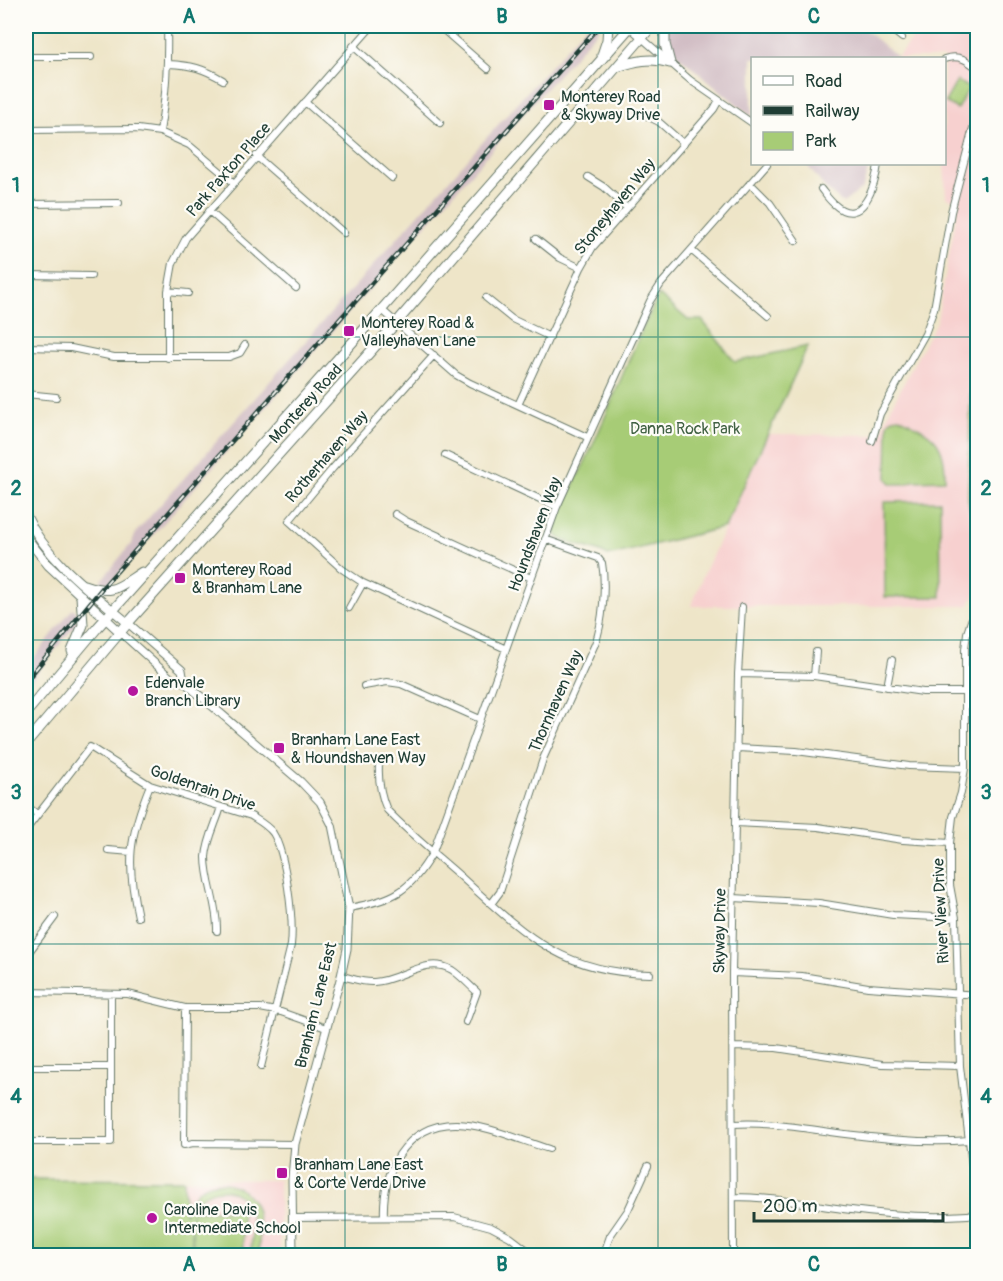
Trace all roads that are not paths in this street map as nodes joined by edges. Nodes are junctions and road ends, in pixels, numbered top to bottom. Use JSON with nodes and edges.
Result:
{"nodes":[{"id":1,"x":167,"y":26,"type":"edge"},
{"id":2,"x":372,"y":26,"type":"edge"},
{"id":3,"x":439,"y":26,"type":"edge"},
{"id":4,"x":608,"y":26,"type":"edge"},
{"id":5,"x":629,"y":26,"type":"edge"},
{"id":6,"x":652,"y":26,"type":"edge"},
{"id":7,"x":664,"y":26,"type":"edge"},
{"id":8,"x":886,"y":26,"type":"edge"},
{"id":9,"x":641,"y":38,"type":"junction"},
{"id":10,"x":902,"y":38,"type":"dead end"},
{"id":11,"x":353,"y":46,"type":"junction"},
{"id":12,"x":26,"y":57,"type":"edge"},
{"id":13,"x":91,"y":57,"type":"dead end"},
{"id":14,"x":601,"y":58,"type":"junction"},
{"id":15,"x":946,"y":59,"type":"edge"},
{"id":16,"x":670,"y":63,"type":"junction"},
{"id":17,"x":168,"y":64,"type":"junction"},
{"id":18,"x":616,"y":67,"type":"junction"},
{"id":19,"x":488,"y":69,"type":"dead end"},
{"id":20,"x":978,"y":69,"type":"edge"},
{"id":21,"x":223,"y":80,"type":"dead end"},
{"id":22,"x":718,"y":100,"type":"junction"},
{"id":23,"x":305,"y":102,"type":"junction"},
{"id":24,"x":978,"y":109,"type":"edge"},
{"id":25,"x":647,"y":116,"type":"dead end"},
{"id":26,"x":751,"y":122,"type":"edge"},
{"id":27,"x":440,"y":123,"type":"dead end"},
{"id":28,"x":26,"y":130,"type":"edge"},
{"id":29,"x":160,"y":132,"type":"junction"},
{"id":30,"x":684,"y":144,"type":"junction"},
{"id":31,"x":256,"y":156,"type":"junction"},
{"id":32,"x":766,"y":165,"type":"edge"},
{"id":33,"x":878,"y":165,"type":"edge"},
{"id":34,"x":588,"y":177,"type":"dead end"},
{"id":35,"x":392,"y":178,"type":"dead end"},
{"id":36,"x":233,"y":182,"type":"junction"},
{"id":37,"x":750,"y":183,"type":"junction"},
{"id":38,"x":821,"y":189,"type":"dead end"},
{"id":39,"x":119,"y":203,"type":"dead end"},
{"id":40,"x":26,"y":204,"type":"edge"},
{"id":41,"x":627,"y":208,"type":"junction"},
{"id":42,"x":209,"y":211,"type":"junction"},
{"id":43,"x":344,"y":233,"type":"dead end"},
{"id":44,"x":536,"y":239,"type":"dead end"},
{"id":45,"x":796,"y":241,"type":"dead end"},
{"id":46,"x":691,"y":249,"type":"junction"},
{"id":47,"x":581,"y":268,"type":"junction"},
{"id":48,"x":26,"y":275,"type":"edge"},
{"id":49,"x":91,"y":276,"type":"dead end"},
{"id":50,"x":296,"y":288,"type":"dead end"},
{"id":51,"x":168,"y":291,"type":"junction"},
{"id":52,"x":188,"y":293,"type":"dead end"},
{"id":53,"x":486,"y":298,"type":"dead end"},
{"id":54,"x":382,"y":309,"type":"junction"},
{"id":55,"x":768,"y":316,"type":"dead end"},
{"id":56,"x":397,"y":322,"type":"junction"},
{"id":57,"x":550,"y":337,"type":"junction"},
{"id":58,"x":245,"y":345,"type":"dead end"},
{"id":59,"x":26,"y":347,"type":"edge"},
{"id":60,"x":434,"y":355,"type":"junction"},
{"id":61,"x":168,"y":358,"type":"junction"},
{"id":62,"x":26,"y":394,"type":"edge"},
{"id":63,"x":56,"y":397,"type":"dead end"},
{"id":64,"x":518,"y":405,"type":"junction"},
{"id":65,"x":587,"y":437,"type":"junction"},
{"id":66,"x":872,"y":441,"type":"dead end"},
{"id":67,"x":445,"y":455,"type":"dead end"},
{"id":68,"x":557,"y":507,"type":"junction"},
{"id":69,"x":26,"y":514,"type":"edge"},
{"id":70,"x":395,"y":514,"type":"dead end"},
{"id":71,"x":26,"y":537,"type":"edge"},
{"id":72,"x":545,"y":539,"type":"junction"},
{"id":73,"x":152,"y":566,"type":"junction"},
{"id":74,"x":531,"y":578,"type":"junction"},
{"id":75,"x":363,"y":583,"type":"junction"},
{"id":76,"x":84,"y":585,"type":"junction"},
{"id":77,"x":81,"y":596,"type":"junction"},
{"id":78,"x":976,"y":606,"type":"edge"},
{"id":79,"x":742,"y":607,"type":"dead end"},
{"id":80,"x":349,"y":609,"type":"dead end"},
{"id":81,"x":113,"y":610,"type":"junction"},
{"id":82,"x":105,"y":618,"type":"junction"},
{"id":83,"x":128,"y":622,"type":"junction"},
{"id":84,"x":120,"y":632,"type":"junction"},
{"id":85,"x":506,"y":649,"type":"junction"},
{"id":86,"x":816,"y":652,"type":"dead end"},
{"id":87,"x":891,"y":660,"type":"dead end"},
{"id":88,"x":67,"y":662,"type":"junction"},
{"id":89,"x":738,"y":674,"type":"junction"},
{"id":90,"x":814,"y":676,"type":"junction"},
{"id":91,"x":184,"y":682,"type":"junction"},
{"id":92,"x":364,"y":686,"type":"dead end"},
{"id":93,"x":887,"y":687,"type":"junction"},
{"id":94,"x":964,"y":692,"type":"junction"},
{"id":95,"x":26,"y":713,"type":"edge"},
{"id":96,"x":480,"y":719,"type":"junction"},
{"id":97,"x":26,"y":744,"type":"edge"},
{"id":98,"x":737,"y":748,"type":"junction"},
{"id":99,"x":379,"y":764,"type":"dead end"},
{"id":100,"x":965,"y":768,"type":"junction"},
{"id":101,"x":150,"y":785,"type":"junction"},
{"id":102,"x":26,"y":805,"type":"edge"},
{"id":103,"x":220,"y":807,"type":"junction"},
{"id":104,"x":37,"y":814,"type":"junction"},
{"id":105,"x":735,"y":823,"type":"junction"},
{"id":106,"x":26,"y":830,"type":"edge"},
{"id":107,"x":950,"y":843,"type":"junction"},
{"id":108,"x":108,"y":850,"type":"dead end"},
{"id":109,"x":131,"y":852,"type":"junction"},
{"id":110,"x":432,"y":852,"type":"junction"},
{"id":111,"x":734,"y":898,"type":"junction"},
{"id":112,"x":491,"y":904,"type":"junction"},
{"id":113,"x":349,"y":909,"type":"junction"},
{"id":114,"x":55,"y":917,"type":"dead end"},
{"id":115,"x":138,"y":917,"type":"dead end"},
{"id":116,"x":956,"y":918,"type":"junction"},
{"id":117,"x":217,"y":931,"type":"dead end"},
{"id":118,"x":26,"y":956,"type":"edge"},
{"id":119,"x":732,"y":973,"type":"junction"},
{"id":120,"x":650,"y":974,"type":"dead end"},
{"id":121,"x":341,"y":976,"type":"junction"},
{"id":122,"x":26,"y":992,"type":"edge"},
{"id":123,"x":957,"y":993,"type":"junction"},
{"id":124,"x":111,"y":994,"type":"junction"},
{"id":125,"x":978,"y":995,"type":"edge"},
{"id":126,"x":185,"y":1008,"type":"junction"},
{"id":127,"x":274,"y":1011,"type":"junction"},
{"id":128,"x":466,"y":1022,"type":"dead end"},
{"id":129,"x":326,"y":1028,"type":"junction"},
{"id":130,"x":732,"y":1047,"type":"junction"},
{"id":131,"x":261,"y":1066,"type":"dead end"},
{"id":132,"x":960,"y":1066,"type":"junction"},
{"id":133,"x":26,"y":1067,"type":"edge"},
{"id":134,"x":111,"y":1067,"type":"junction"},
{"id":135,"x":733,"y":1124,"type":"junction"},
{"id":136,"x":969,"y":1140,"type":"junction"},
{"id":137,"x":26,"y":1142,"type":"edge"},
{"id":138,"x":295,"y":1144,"type":"junction"},
{"id":139,"x":549,"y":1149,"type":"dead end"},
{"id":140,"x":648,"y":1166,"type":"dead end"},
{"id":141,"x":733,"y":1197,"type":"junction"},
{"id":142,"x":977,"y":1215,"type":"edge"},
{"id":143,"x":384,"y":1217,"type":"junction"},
{"id":144,"x":292,"y":1218,"type":"junction"},
{"id":145,"x":293,"y":1256,"type":"edge"},
{"id":146,"x":535,"y":1256,"type":"edge"},
{"id":147,"x":603,"y":1256,"type":"edge"},
{"id":148,"x":733,"y":1256,"type":"edge"}],
"edges":[{"from":1,"to":17,"type":"street"},
{"from":2,"to":11,"type":"street","name":"Park Paxton Place"},
{"from":3,"to":19,"type":"street"},
{"from":4,"to":14,"type":"main road"},
{"from":5,"to":9,"type":"street"},
{"from":5,"to":14,"type":"main road","name":"Monterey Road"},
{"from":6,"to":9,"type":"main road","name":"Monterey Road"},
{"from":7,"to":16,"type":"main road"},
{"from":8,"to":10,"type":"street"},
{"from":9,"to":16,"type":"street"},
{"from":9,"to":18,"type":"main road","name":"Monterey Road"},
{"from":11,"to":23,"type":"street","name":"Park Paxton Place"},
{"from":11,"to":27,"type":"street"},
{"from":12,"to":13,"type":"street"},
{"from":14,"to":54,"type":"main road","name":"Monterey Road"},
{"from":15,"to":20,"type":"street"},
{"from":16,"to":18,"type":"main road"},
{"from":16,"to":22,"type":"street"},
{"from":17,"to":21,"type":"street"},
{"from":17,"to":29,"type":"street"},
{"from":18,"to":56,"type":"main road","name":"Monterey Road"},
{"from":22,"to":26,"type":"street"},
{"from":22,"to":30,"type":"street","name":"Stoneyhaven Way"},
{"from":23,"to":31,"type":"street","name":"Park Paxton Place"},
{"from":23,"to":35,"type":"street"},
{"from":24,"to":66,"type":"street"},
{"from":25,"to":30,"type":"street"},
{"from":28,"to":29,"type":"street"},
{"from":29,"to":36,"type":"street"},
{"from":30,"to":41,"type":"street","name":"Stoneyhaven Way"},
{"from":31,"to":36,"type":"street","name":"Park Paxton Place"},
{"from":31,"to":43,"type":"street"},
{"from":32,"to":37,"type":"street","name":"Houndshaven Way"},
{"from":33,"to":38,"type":"street"},
{"from":34,"to":41,"type":"street"},
{"from":36,"to":42,"type":"street","name":"Park Paxton Place"},
{"from":37,"to":45,"type":"street"},
{"from":37,"to":46,"type":"street","name":"Houndshaven Way"},
{"from":39,"to":40,"type":"street"},
{"from":41,"to":47,"type":"street","name":"Stoneyhaven Way"},
{"from":42,"to":50,"type":"street"},
{"from":42,"to":51,"type":"street","name":"Park Paxton Place"},
{"from":44,"to":47,"type":"street"},
{"from":46,"to":55,"type":"street"},
{"from":46,"to":65,"type":"street","name":"Houndshaven Way"},
{"from":47,"to":57,"type":"street","name":"Stoneyhaven Way"},
{"from":48,"to":49,"type":"street"},
{"from":51,"to":52,"type":"street"},
{"from":51,"to":61,"type":"street","name":"Park Paxton Place"},
{"from":53,"to":57,"type":"street"},
{"from":54,"to":56,"type":"street"},
{"from":54,"to":73,"type":"main road","name":"Monterey Road"},
{"from":56,"to":60,"type":"street"},
{"from":56,"to":83,"type":"main road","name":"Monterey Road"},
{"from":57,"to":64,"type":"street","name":"Stoneyhaven Way"},
{"from":58,"to":61,"type":"street"},
{"from":59,"to":61,"type":"street"},
{"from":60,"to":64,"type":"street"},
{"from":60,"to":75,"type":"street","name":"Rotherhaven Way"},
{"from":62,"to":63,"type":"street"},
{"from":64,"to":65,"type":"street"},
{"from":65,"to":68,"type":"street","name":"Houndshaven Way"},
{"from":67,"to":68,"type":"street"},
{"from":68,"to":72,"type":"street","name":"Houndshaven Way"},
{"from":69,"to":76,"type":"main road","name":"Branham Lane East"},
{"from":70,"to":74,"type":"street"},
{"from":71,"to":77,"type":"main road","name":"Branham Lane East"},
{"from":72,"to":74,"type":"street","name":"Houndshaven Way"},
{"from":72,"to":112,"type":"street","name":"Thornhaven Way"},
{"from":73,"to":76,"type":"main road"},
{"from":73,"to":81,"type":"main road","name":"Monterey Road"},
{"from":74,"to":85,"type":"street","name":"Houndshaven Way"},
{"from":75,"to":80,"type":"street"},
{"from":75,"to":85,"type":"street","name":"Rotherhaven Way"},
{"from":76,"to":81,"type":"main road","name":"Branham Lane East"},
{"from":77,"to":82,"type":"main road","name":"Branham Lane East"},
{"from":77,"to":88,"type":"main road"},
{"from":78,"to":94,"type":"street","name":"River View Drive"},
{"from":79,"to":89,"type":"street","name":"Skyway Drive"},
{"from":81,"to":82,"type":"main road","name":"Monterey Road"},
{"from":81,"to":83,"type":"main road","name":"Branham Lane East"},
{"from":82,"to":84,"type":"main road","name":"Branham Lane East"},
{"from":82,"to":88,"type":"main road","name":"Monterey Road"},
{"from":83,"to":84,"type":"main road","name":"Monterey Road"},
{"from":83,"to":91,"type":"street","name":"Branham Lane East"},
{"from":84,"to":91,"type":"street","name":"Branham Lane East"},
{"from":84,"to":97,"type":"main road","name":"Monterey Road"},
{"from":85,"to":96,"type":"street","name":"Houndshaven Way"},
{"from":86,"to":90,"type":"street"},
{"from":87,"to":93,"type":"street"},
{"from":88,"to":95,"type":"main road","name":"Monterey Road"},
{"from":89,"to":90,"type":"street"},
{"from":89,"to":98,"type":"street","name":"Skyway Drive"},
{"from":90,"to":93,"type":"street"},
{"from":91,"to":113,"type":"street","name":"Branham Lane East"},
{"from":92,"to":96,"type":"street"},
{"from":93,"to":94,"type":"street"},
{"from":94,"to":100,"type":"street","name":"River View Drive"},
{"from":96,"to":110,"type":"street","name":"Houndshaven Way"},
{"from":98,"to":100,"type":"street"},
{"from":98,"to":105,"type":"street","name":"Skyway Drive"},
{"from":99,"to":110,"type":"street"},
{"from":100,"to":107,"type":"street","name":"River View Drive"},
{"from":101,"to":103,"type":"street","name":"Goldenrain Drive"},
{"from":101,"to":104,"type":"street","name":"Goldenrain Drive"},
{"from":101,"to":109,"type":"street"},
{"from":102,"to":104,"type":"street"},
{"from":103,"to":117,"type":"street"},
{"from":103,"to":127,"type":"street","name":"Goldenrain Drive"},
{"from":104,"to":106,"type":"street"},
{"from":105,"to":107,"type":"street"},
{"from":105,"to":111,"type":"street","name":"Skyway Drive"},
{"from":107,"to":116,"type":"street","name":"River View Drive"},
{"from":108,"to":109,"type":"street"},
{"from":109,"to":115,"type":"street"},
{"from":110,"to":112,"type":"street"},
{"from":110,"to":113,"type":"street","name":"Houndshaven Way"},
{"from":111,"to":116,"type":"street"},
{"from":111,"to":119,"type":"street","name":"Skyway Drive"},
{"from":112,"to":120,"type":"street"},
{"from":113,"to":121,"type":"street","name":"Branham Lane East"},
{"from":114,"to":118,"type":"street"},
{"from":116,"to":123,"type":"street","name":"River View Drive"},
{"from":119,"to":123,"type":"street"},
{"from":119,"to":130,"type":"street","name":"Skyway Drive"},
{"from":121,"to":128,"type":"street"},
{"from":121,"to":129,"type":"street","name":"Branham Lane East"},
{"from":122,"to":124,"type":"street"},
{"from":123,"to":125,"type":"street"},
{"from":123,"to":132,"type":"street","name":"River View Drive"},
{"from":124,"to":126,"type":"street"},
{"from":124,"to":134,"type":"street"},
{"from":126,"to":127,"type":"street"},
{"from":126,"to":138,"type":"street"},
{"from":127,"to":129,"type":"street"},
{"from":127,"to":131,"type":"street","name":"Goldenrain Drive"},
{"from":129,"to":138,"type":"street","name":"Branham Lane East"},
{"from":130,"to":132,"type":"street"},
{"from":130,"to":135,"type":"street","name":"Skyway Drive"},
{"from":132,"to":136,"type":"street","name":"River View Drive"},
{"from":133,"to":134,"type":"street"},
{"from":134,"to":137,"type":"street"},
{"from":135,"to":136,"type":"street"},
{"from":135,"to":141,"type":"street","name":"Skyway Drive"},
{"from":136,"to":142,"type":"street","name":"River View Drive"},
{"from":138,"to":144,"type":"street","name":"Branham Lane East"},
{"from":139,"to":143,"type":"street"},
{"from":140,"to":147,"type":"street"},
{"from":141,"to":142,"type":"street"},
{"from":141,"to":148,"type":"street","name":"Skyway Drive"},
{"from":143,"to":144,"type":"street"},
{"from":143,"to":146,"type":"street"},
{"from":144,"to":145,"type":"street","name":"Branham Lane East"}]}
